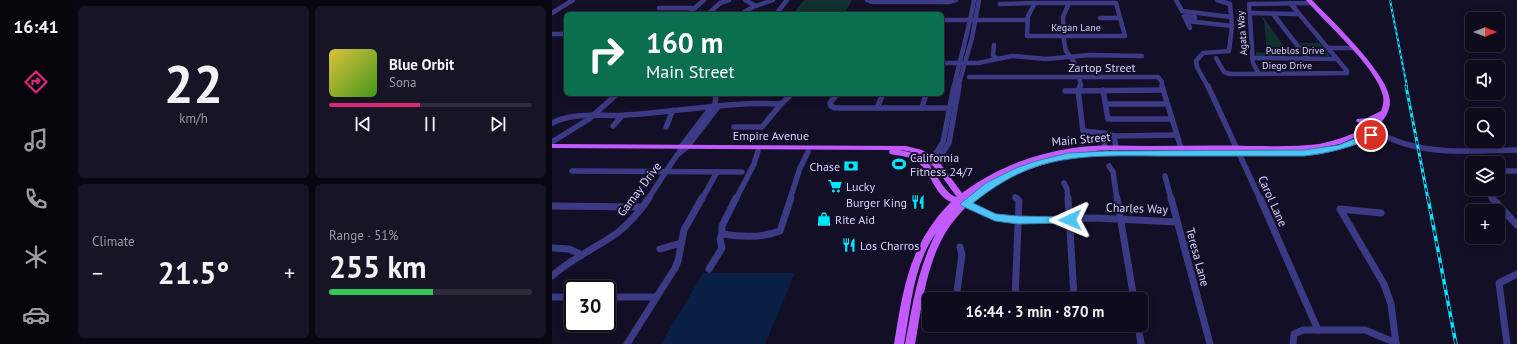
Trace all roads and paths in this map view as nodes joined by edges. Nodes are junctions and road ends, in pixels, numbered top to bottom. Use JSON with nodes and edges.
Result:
{"nodes":[{"id":1,"x":573,"y":0,"type":"edge"},
{"id":2,"x":704,"y":0,"type":"edge"},
{"id":3,"x":729,"y":0,"type":"edge"},
{"id":4,"x":745,"y":0,"type":"edge"},
{"id":5,"x":773,"y":0,"type":"edge"},
{"id":6,"x":787,"y":0,"type":"edge"},
{"id":7,"x":867,"y":0,"type":"edge"},
{"id":8,"x":956,"y":0,"type":"edge"},
{"id":9,"x":974,"y":0,"type":"edge"},
{"id":10,"x":979,"y":0,"type":"edge"},
{"id":11,"x":1176,"y":0,"type":"edge"},
{"id":12,"x":1217,"y":0,"type":"edge"},
{"id":13,"x":1310,"y":1,"type":"edge"},
{"id":14,"x":1035,"y":3,"type":"junction"},
{"id":15,"x":1070,"y":3,"type":"junction"},
{"id":16,"x":1290,"y":3,"type":"junction"},
{"id":17,"x":1000,"y":4,"type":"dead end"},
{"id":18,"x":756,"y":6,"type":"junction"},
{"id":19,"x":660,"y":8,"type":"dead end"},
{"id":20,"x":695,"y":8,"type":"junction"},
{"id":21,"x":690,"y":12,"type":"edge"},
{"id":22,"x":710,"y":12,"type":"edge"},
{"id":23,"x":745,"y":12,"type":"edge"},
{"id":24,"x":778,"y":12,"type":"edge"},
{"id":25,"x":552,"y":13,"type":"edge"},
{"id":26,"x":1250,"y":13,"type":"junction"},
{"id":27,"x":1273,"y":14,"type":"junction"},
{"id":28,"x":1300,"y":14,"type":"junction"},
{"id":29,"x":1231,"y":17,"type":"junction"},
{"id":30,"x":1100,"y":18,"type":"dead end"},
{"id":31,"x":1120,"y":18,"type":"junction"},
{"id":32,"x":944,"y":20,"type":"edge"},
{"id":33,"x":973,"y":20,"type":"junction"},
{"id":34,"x":1028,"y":20,"type":"junction"},
{"id":35,"x":1232,"y":26,"type":"junction"},
{"id":36,"x":1190,"y":28,"type":"dead end"},
{"id":37,"x":552,"y":34,"type":"edge"},
{"id":38,"x":564,"y":34,"type":"edge"},
{"id":39,"x":1063,"y":36,"type":"junction"},
{"id":40,"x":994,"y":45,"type":"dead end"},
{"id":41,"x":1328,"y":48,"type":"junction"},
{"id":42,"x":1352,"y":48,"type":"junction"},
{"id":43,"x":1142,"y":56,"type":"dead end"},
{"id":44,"x":1070,"y":57,"type":"junction"},
{"id":45,"x":996,"y":58,"type":"junction"},
{"id":46,"x":1216,"y":58,"type":"dead end"},
{"id":47,"x":1252,"y":58,"type":"junction"},
{"id":48,"x":1307,"y":58,"type":"junction"},
{"id":49,"x":1337,"y":59,"type":"junction"},
{"id":50,"x":944,"y":64,"type":"edge"},
{"id":51,"x":962,"y":64,"type":"junction"},
{"id":52,"x":1076,"y":68,"type":"dead end"},
{"id":53,"x":1259,"y":74,"type":"junction"},
{"id":54,"x":969,"y":77,"type":"dead end"},
{"id":55,"x":1080,"y":77,"type":"junction"},
{"id":56,"x":1078,"y":90,"type":"junction"},
{"id":57,"x":1103,"y":90,"type":"junction"},
{"id":58,"x":1162,"y":90,"type":"junction"},
{"id":59,"x":1065,"y":91,"type":"dead end"},
{"id":60,"x":616,"y":96,"type":"edge"},
{"id":61,"x":716,"y":96,"type":"edge"},
{"id":62,"x":790,"y":96,"type":"edge"},
{"id":63,"x":835,"y":96,"type":"edge"},
{"id":64,"x":882,"y":96,"type":"edge"},
{"id":65,"x":925,"y":96,"type":"edge"},
{"id":66,"x":781,"y":104,"type":"junction"},
{"id":67,"x":1106,"y":104,"type":"junction"},
{"id":68,"x":1166,"y":104,"type":"junction"},
{"id":69,"x":715,"y":105,"type":"junction"},
{"id":70,"x":877,"y":108,"type":"junction"},
{"id":71,"x":922,"y":108,"type":"junction"},
{"id":72,"x":949,"y":108,"type":"junction"},
{"id":73,"x":673,"y":110,"type":"junction"},
{"id":74,"x":1385,"y":112,"type":"junction"},
{"id":75,"x":594,"y":116,"type":"junction"},
{"id":76,"x":622,"y":116,"type":"junction"},
{"id":77,"x":1172,"y":119,"type":"junction"},
{"id":78,"x":1360,"y":121,"type":"dead end"},
{"id":79,"x":552,"y":123,"type":"edge"},
{"id":80,"x":612,"y":126,"type":"dead end"},
{"id":81,"x":666,"y":127,"type":"dead end"},
{"id":82,"x":734,"y":127,"type":"dead end"},
{"id":83,"x":1372,"y":129,"type":"junction"},
{"id":84,"x":1103,"y":133,"type":"junction"},
{"id":85,"x":1177,"y":135,"type":"junction"},
{"id":86,"x":1114,"y":136,"type":"junction"},
{"id":87,"x":552,"y":142,"type":"edge"},
{"id":88,"x":552,"y":146,"type":"edge"},
{"id":89,"x":788,"y":147,"type":"junction"},
{"id":90,"x":683,"y":148,"type":"junction"},
{"id":91,"x":1181,"y":148,"type":"junction"},
{"id":92,"x":1517,"y":150,"type":"edge"},
{"id":93,"x":552,"y":151,"type":"edge"},
{"id":94,"x":1110,"y":151,"type":"junction"},
{"id":95,"x":1238,"y":151,"type":"junction"},
{"id":96,"x":808,"y":152,"type":"junction"},
{"id":97,"x":758,"y":154,"type":"junction"},
{"id":98,"x":929,"y":161,"type":"junction"},
{"id":99,"x":1109,"y":166,"type":"dead end"},
{"id":100,"x":572,"y":171,"type":"dead end"},
{"id":101,"x":666,"y":171,"type":"junction"},
{"id":102,"x":1505,"y":171,"type":"edge"},
{"id":103,"x":1517,"y":171,"type":"edge"},
{"id":104,"x":717,"y":172,"type":"junction"},
{"id":105,"x":742,"y":172,"type":"dead end"},
{"id":106,"x":1165,"y":176,"type":"dead end"},
{"id":107,"x":1064,"y":183,"type":"dead end"},
{"id":108,"x":979,"y":184,"type":"junction"},
{"id":109,"x":952,"y":186,"type":"junction"},
{"id":110,"x":1491,"y":196,"type":"edge"},
{"id":111,"x":1015,"y":197,"type":"dead end"},
{"id":112,"x":961,"y":201,"type":"junction"},
{"id":113,"x":552,"y":206,"type":"edge"},
{"id":114,"x":642,"y":207,"type":"junction"},
{"id":115,"x":1381,"y":213,"type":"dead end"},
{"id":116,"x":1018,"y":220,"type":"junction"},
{"id":117,"x":1070,"y":220,"type":"junction"},
{"id":118,"x":1121,"y":220,"type":"junction"},
{"id":119,"x":1177,"y":222,"type":"junction"},
{"id":120,"x":1517,"y":224,"type":"edge"},
{"id":121,"x":722,"y":234,"type":"junction"},
{"id":122,"x":681,"y":243,"type":"junction"},
{"id":123,"x":960,"y":247,"type":"dead end"},
{"id":124,"x":552,"y":248,"type":"edge"},
{"id":125,"x":660,"y":249,"type":"dead end"},
{"id":126,"x":580,"y":254,"type":"junction"},
{"id":127,"x":709,"y":269,"type":"dead end"},
{"id":128,"x":1517,"y":274,"type":"edge"},
{"id":129,"x":552,"y":276,"type":"edge"},
{"id":130,"x":957,"y":292,"type":"edge"},
{"id":131,"x":1015,"y":292,"type":"edge"},
{"id":132,"x":1074,"y":292,"type":"edge"},
{"id":133,"x":1132,"y":292,"type":"edge"},
{"id":134,"x":552,"y":297,"type":"edge"},
{"id":135,"x":564,"y":297,"type":"edge"},
{"id":136,"x":616,"y":297,"type":"edge"},
{"id":137,"x":656,"y":297,"type":"junction"},
{"id":138,"x":1318,"y":330,"type":"junction"},
{"id":139,"x":1139,"y":332,"type":"edge"},
{"id":140,"x":1293,"y":342,"type":"edge"},
{"id":141,"x":1396,"y":343,"type":"edge"},
{"id":142,"x":627,"y":344,"type":"edge"},
{"id":143,"x":899,"y":344,"type":"edge"},
{"id":144,"x":910,"y":344,"type":"edge"},
{"id":145,"x":1141,"y":344,"type":"edge"},
{"id":146,"x":1210,"y":344,"type":"edge"},
{"id":147,"x":1507,"y":344,"type":"edge"}],
"edges":[{"from":1,"to":25,"type":"street"},
{"from":2,"to":20,"type":"street"},
{"from":3,"to":22,"type":"street"},
{"from":4,"to":18,"type":"street"},
{"from":5,"to":18,"type":"street"},
{"from":6,"to":24,"type":"street"},
{"from":7,"to":8,"type":"street"},
{"from":9,"to":33,"type":"street"},
{"from":10,"to":33,"type":"street"},
{"from":11,"to":29,"type":"street"},
{"from":12,"to":29,"type":"street","name":"Carol Lane"},
{"from":13,"to":16,"type":"street","name":"Agata Way"},
{"from":13,"to":42,"type":"main road"},
{"from":14,"to":15,"type":"street"},
{"from":14,"to":17,"type":"street"},
{"from":14,"to":34,"type":"street"},
{"from":15,"to":31,"type":"street"},
{"from":15,"to":39,"type":"street"},
{"from":16,"to":26,"type":"street","name":"Agata Way"},
{"from":16,"to":28,"type":"street"},
{"from":18,"to":23,"type":"street"},
{"from":19,"to":20,"type":"street"},
{"from":20,"to":21,"type":"street"},
{"from":26,"to":27,"type":"street"},
{"from":26,"to":47,"type":"street","name":"Agata Way"},
{"from":27,"to":28,"type":"street"},
{"from":27,"to":48,"type":"street"},
{"from":28,"to":41,"type":"street"},
{"from":29,"to":35,"type":"street","name":"Carol Lane"},
{"from":30,"to":31,"type":"street"},
{"from":31,"to":39,"type":"street","name":"Kegan Lane"},
{"from":32,"to":33,"type":"street"},
{"from":33,"to":34,"type":"street"},
{"from":33,"to":51,"type":"street"},
{"from":34,"to":39,"type":"street","name":"Kegan Lane"},
{"from":35,"to":36,"type":"street"},
{"from":35,"to":95,"type":"street","name":"Carol Lane"},
{"from":37,"to":38,"type":"street"},
{"from":39,"to":44,"type":"street"},
{"from":40,"to":45,"type":"street"},
{"from":41,"to":42,"type":"street"},
{"from":41,"to":49,"type":"street"},
{"from":42,"to":74,"type":"main road"},
{"from":43,"to":44,"type":"street"},
{"from":44,"to":45,"type":"street"},
{"from":44,"to":52,"type":"street"},
{"from":45,"to":51,"type":"street"},
{"from":46,"to":53,"type":"street","name":"Diego Drive"},
{"from":47,"to":48,"type":"street","name":"Pueblos Drive"},
{"from":47,"to":53,"type":"street","name":"Agata Way"},
{"from":48,"to":49,"type":"street","name":"Pueblos Drive"},
{"from":49,"to":53,"type":"street","name":"Diego Drive"},
{"from":50,"to":51,"type":"street"},
{"from":51,"to":72,"type":"street"},
{"from":51,"to":98,"type":"street"},
{"from":54,"to":55,"type":"street","name":"Zartop Street"},
{"from":55,"to":56,"type":"street"},
{"from":55,"to":58,"type":"street","name":"Zartop Street"},
{"from":56,"to":57,"type":"street"},
{"from":56,"to":59,"type":"street"},
{"from":56,"to":84,"type":"street"},
{"from":57,"to":58,"type":"street"},
{"from":57,"to":67,"type":"street"},
{"from":58,"to":68,"type":"street","name":"Zartop Street"},
{"from":60,"to":75,"type":"street"},
{"from":61,"to":69,"type":"street"},
{"from":62,"to":66,"type":"street"},
{"from":63,"to":70,"type":"street"},
{"from":64,"to":70,"type":"street"},
{"from":65,"to":71,"type":"street"},
{"from":66,"to":69,"type":"street"},
{"from":66,"to":82,"type":"street"},
{"from":67,"to":68,"type":"street"},
{"from":67,"to":77,"type":"street"},
{"from":68,"to":77,"type":"street","name":"Zartop Street"},
{"from":69,"to":73,"type":"street"},
{"from":69,"to":90,"type":"street","name":"Gamay Drive"},
{"from":70,"to":71,"type":"street"},
{"from":71,"to":72,"type":"street"},
{"from":72,"to":98,"type":"street"},
{"from":73,"to":76,"type":"street"},
{"from":73,"to":81,"type":"street"},
{"from":74,"to":78,"type":"main road"},
{"from":74,"to":83,"type":"main road","name":"Main Street"},
{"from":75,"to":76,"type":"street"},
{"from":75,"to":79,"type":"street"},
{"from":75,"to":87,"type":"street"},
{"from":76,"to":80,"type":"street"},
{"from":77,"to":85,"type":"street","name":"Zartop Street"},
{"from":83,"to":92,"type":"street"},
{"from":83,"to":95,"type":"main road","name":"Main Street"},
{"from":84,"to":86,"type":"street"},
{"from":84,"to":94,"type":"street"},
{"from":85,"to":86,"type":"street"},
{"from":85,"to":91,"type":"street","name":"Zartop Street"},
{"from":86,"to":94,"type":"street"},
{"from":88,"to":90,"type":"main road","name":"Empire Avenue"},
{"from":89,"to":90,"type":"main road","name":"Empire Avenue"},
{"from":89,"to":97,"type":"main road"},
{"from":89,"to":98,"type":"main road","name":"Empire Avenue"},
{"from":90,"to":93,"type":"main road","name":"Empire Avenue"},
{"from":90,"to":97,"type":"main road","name":"Empire Avenue"},
{"from":90,"to":101,"type":"street","name":"Gamay Drive"},
{"from":91,"to":94,"type":"main road","name":"Main Street"},
{"from":91,"to":95,"type":"main road","name":"Main Street"},
{"from":94,"to":95,"type":"main road","name":"Main Street"},
{"from":94,"to":108,"type":"main road","name":"Main Street"},
{"from":94,"to":112,"type":"main road","name":"Main Street"},
{"from":95,"to":138,"type":"street","name":"Carol Lane"},
{"from":96,"to":97,"type":"main road","name":"Empire Avenue"},
{"from":96,"to":98,"type":"main road","name":"Empire Avenue"},
{"from":96,"to":121,"type":"street"},
{"from":97,"to":121,"type":"street"},
{"from":98,"to":109,"type":"main road","name":"Empire Avenue"},
{"from":98,"to":112,"type":"main road"},
{"from":99,"to":118,"type":"street"},
{"from":100,"to":101,"type":"street"},
{"from":101,"to":104,"type":"street"},
{"from":101,"to":114,"type":"street","name":"Gamay Drive"},
{"from":102,"to":103,"type":"street"},
{"from":104,"to":105,"type":"street"},
{"from":104,"to":122,"type":"street"},
{"from":106,"to":119,"type":"street","name":"Teresa Lane"},
{"from":107,"to":117,"type":"street"},
{"from":108,"to":109,"type":"main road"},
{"from":108,"to":112,"type":"main road","name":"Main Street"},
{"from":109,"to":112,"type":"main road","name":"Empire Avenue"},
{"from":110,"to":120,"type":"street"},
{"from":111,"to":116,"type":"street"},
{"from":112,"to":116,"type":"street","name":"Charles Way"},
{"from":112,"to":143,"type":"main road","name":"Main Street"},
{"from":112,"to":144,"type":"main road","name":"Main Street"},
{"from":113,"to":114,"type":"street"},
{"from":114,"to":126,"type":"street","name":"Gamay Drive"},
{"from":115,"to":141,"type":"street"},
{"from":116,"to":117,"type":"street","name":"Charles Way"},
{"from":116,"to":131,"type":"street"},
{"from":117,"to":118,"type":"street","name":"Charles Way"},
{"from":117,"to":132,"type":"street"},
{"from":118,"to":119,"type":"street","name":"Charles Way"},
{"from":118,"to":133,"type":"street"},
{"from":119,"to":146,"type":"street","name":"Teresa Lane"},
{"from":121,"to":127,"type":"street"},
{"from":122,"to":125,"type":"street"},
{"from":122,"to":137,"type":"street"},
{"from":123,"to":130,"type":"street"},
{"from":124,"to":126,"type":"street"},
{"from":126,"to":129,"type":"street","name":"Gamay Drive"},
{"from":128,"to":147,"type":"street"},
{"from":134,"to":135,"type":"street"},
{"from":136,"to":137,"type":"street"},
{"from":137,"to":142,"type":"street"},
{"from":138,"to":140,"type":"street"},
{"from":138,"to":141,"type":"street"},
{"from":139,"to":145,"type":"street"}]}
